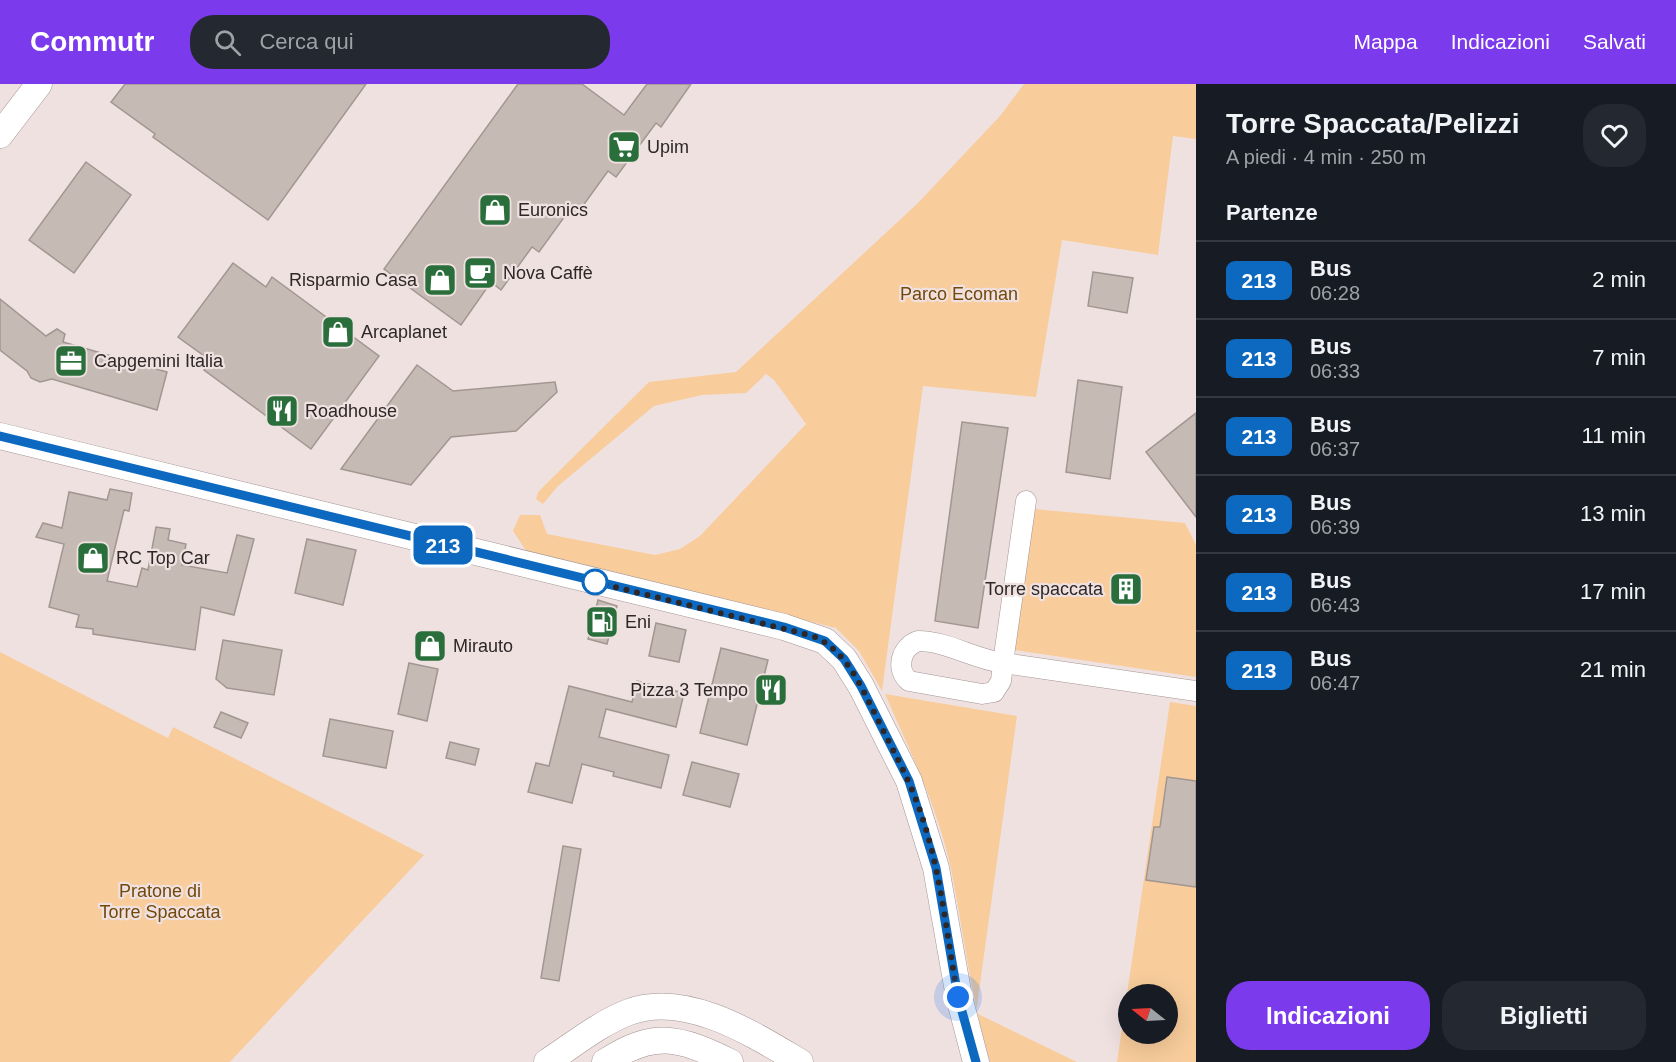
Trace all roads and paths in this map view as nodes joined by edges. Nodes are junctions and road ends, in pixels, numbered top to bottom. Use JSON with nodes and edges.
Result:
{"nodes":[{"id":1,"x":39,"y":84,"type":"edge"},
{"id":2,"x":0,"y":135,"type":"edge"},
{"id":3,"x":0,"y":436,"type":"edge"},
{"id":4,"x":1026,"y":501,"type":"dead end"},
{"id":5,"x":1003,"y":663,"type":"junction"},
{"id":6,"x":1196,"y":691,"type":"edge"},
{"id":7,"x":547,"y":1062,"type":"edge"},
{"id":8,"x":605,"y":1062,"type":"edge"},
{"id":9,"x":730,"y":1062,"type":"edge"},
{"id":10,"x":800,"y":1062,"type":"edge"},
{"id":11,"x":976,"y":1062,"type":"edge"}],
"edges":[{"from":1,"to":2,"type":"street"},
{"from":3,"to":11,"type":"street"},
{"from":4,"to":5,"type":"street"},
{"from":5,"to":5,"type":"street"},
{"from":5,"to":6,"type":"street"},
{"from":7,"to":10,"type":"street"},
{"from":8,"to":9,"type":"street"}]}
